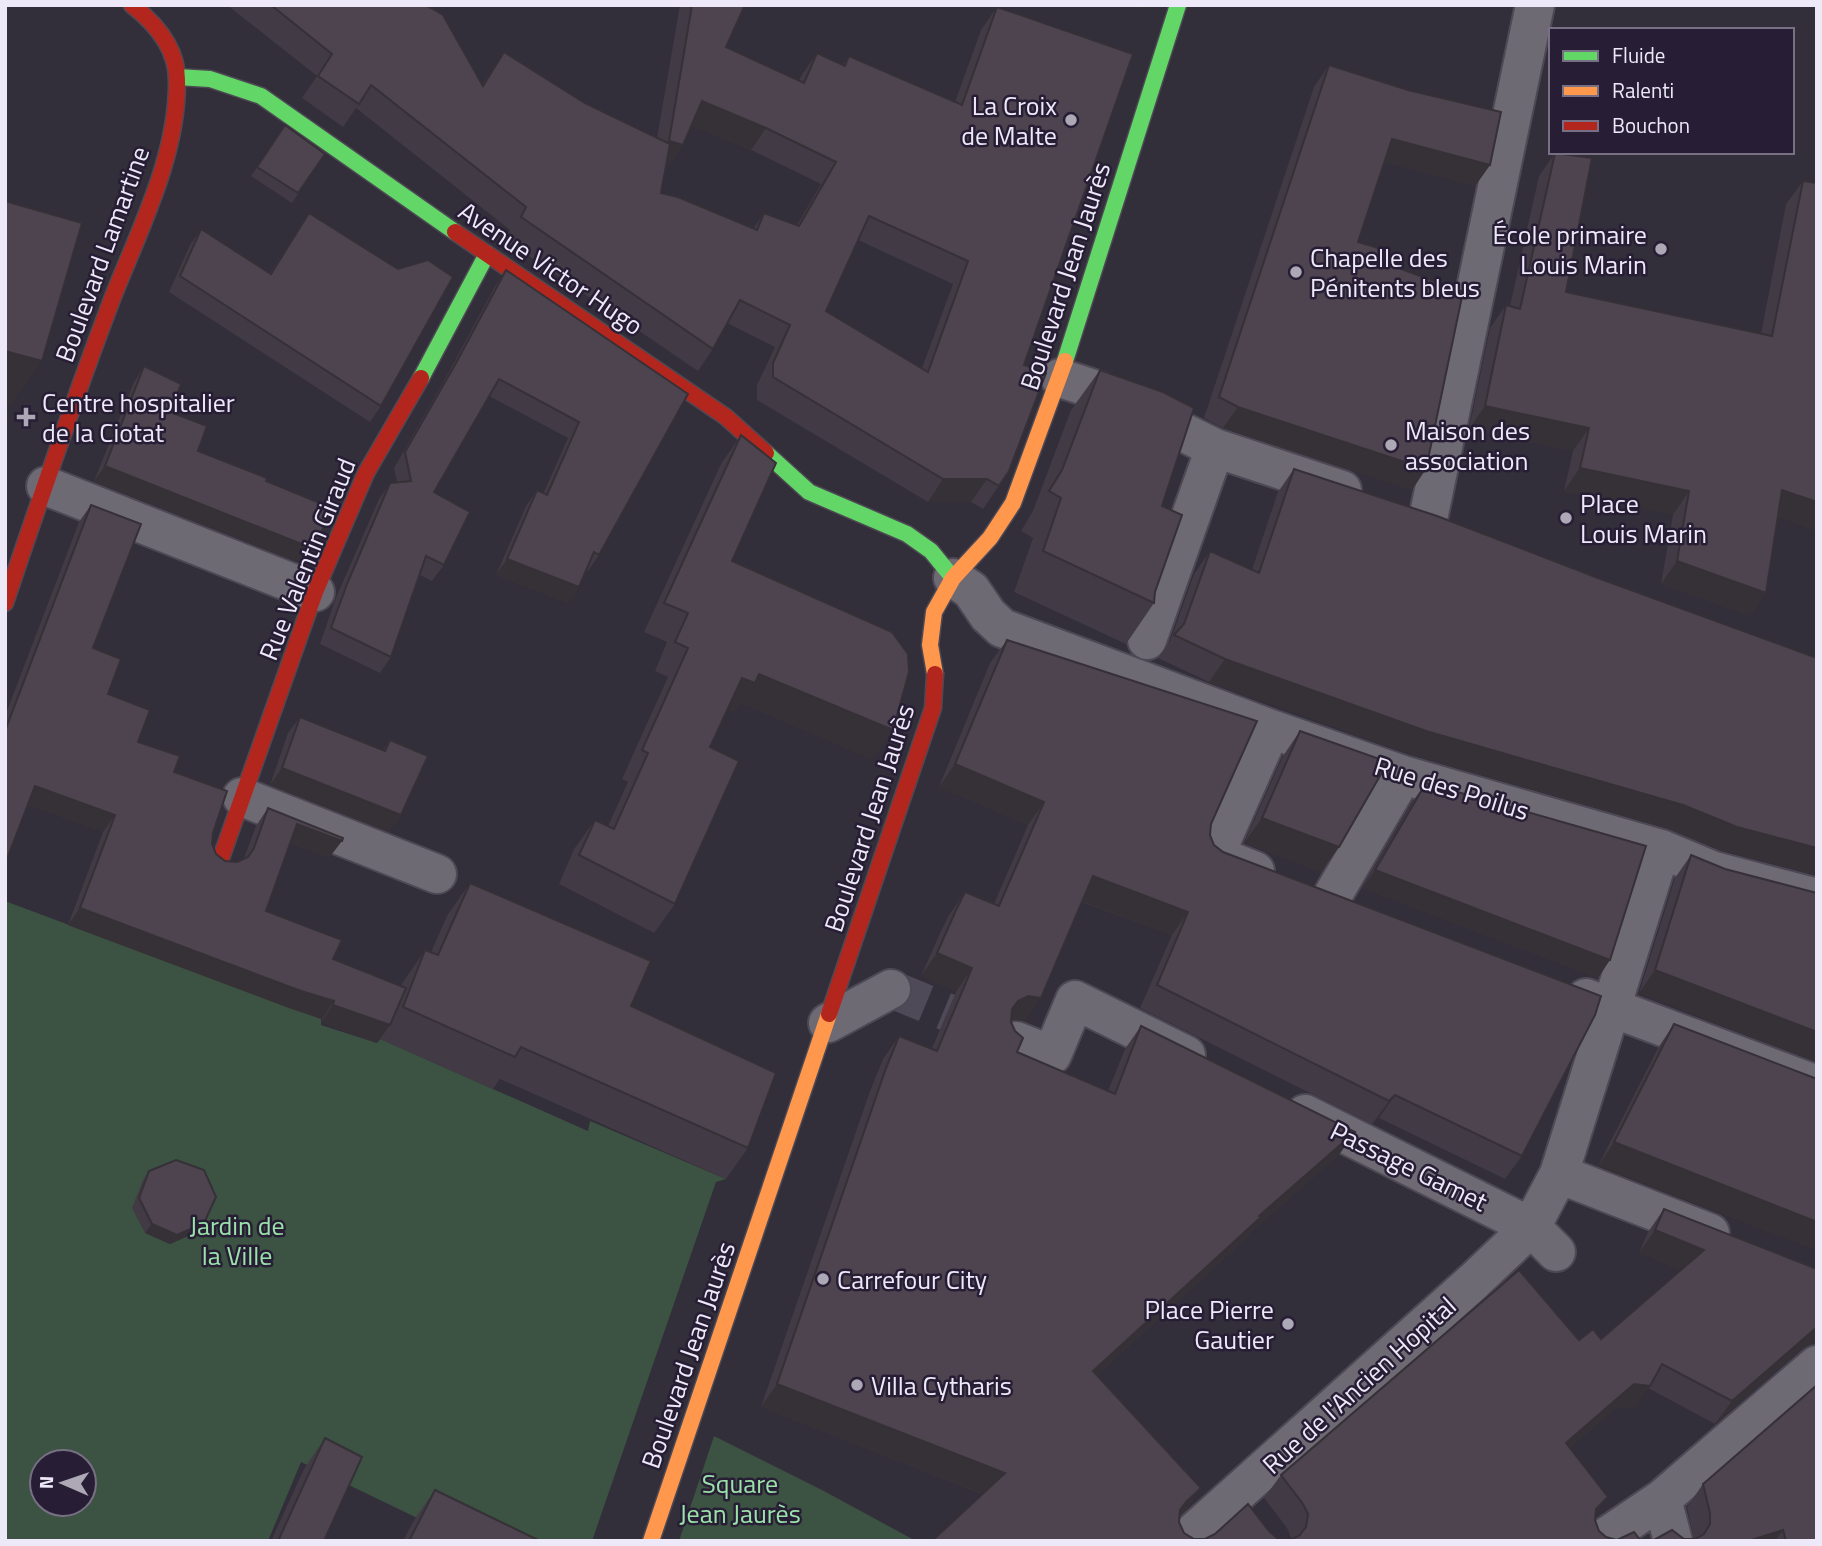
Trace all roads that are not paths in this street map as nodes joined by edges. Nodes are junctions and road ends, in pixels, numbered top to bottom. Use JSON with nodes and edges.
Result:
{"nodes":[{"id":1,"x":132,"y":5,"type":"edge"},
{"id":2,"x":1178,"y":5,"type":"edge"},
{"id":3,"x":1535,"y":5,"type":"edge"},
{"id":4,"x":177,"y":77,"type":"junction"},
{"id":5,"x":487,"y":254,"type":"junction"},
{"id":6,"x":1060,"y":378,"type":"junction"},
{"id":7,"x":1215,"y":448,"type":"junction"},
{"id":8,"x":46,"y":486,"type":"junction"},
{"id":9,"x":1429,"y":519,"type":"junction"},
{"id":10,"x":1466,"y":533,"type":"edge"},
{"id":11,"x":953,"y":578,"type":"junction"},
{"id":12,"x":315,"y":592,"type":"junction"},
{"id":13,"x":5,"y":603,"type":"edge"},
{"id":14,"x":1147,"y":640,"type":"edge"},
{"id":15,"x":1271,"y":729,"type":"junction"},
{"id":16,"x":1403,"y":775,"type":"junction"},
{"id":17,"x":242,"y":797,"type":"junction"},
{"id":18,"x":1661,"y":849,"type":"junction"},
{"id":19,"x":221,"y":858,"type":"edge"},
{"id":20,"x":437,"y":874,"type":"dead end"},
{"id":21,"x":1817,"y":898,"type":"edge"},
{"id":22,"x":1330,"y":900,"type":"junction"},
{"id":23,"x":1368,"y":915,"type":"edge"},
{"id":24,"x":1560,"y":988,"type":"edge"},
{"id":25,"x":891,"y":989,"type":"dead end"},
{"id":26,"x":1611,"y":1007,"type":"junction"},
{"id":27,"x":828,"y":1023,"type":"junction"},
{"id":28,"x":1016,"y":1041,"type":"tunnel mouth"},
{"id":29,"x":1211,"y":1067,"type":"edge"},
{"id":30,"x":1817,"y":1085,"type":"edge"},
{"id":31,"x":1272,"y":1098,"type":"edge"},
{"id":32,"x":1559,"y":1174,"type":"junction"},
{"id":33,"x":1543,"y":1239,"type":"junction"},
{"id":34,"x":1740,"y":1245,"type":"edge"},
{"id":35,"x":1817,"y":1365,"type":"edge"},
{"id":36,"x":1662,"y":1499,"type":"junction"},
{"id":37,"x":651,"y":1541,"type":"edge"},
{"id":38,"x":1184,"y":1541,"type":"edge"},
{"id":39,"x":1600,"y":1541,"type":"edge"},
{"id":40,"x":1673,"y":1541,"type":"edge"}],
"edges":[{"from":1,"to":4,"type":"street"},
{"from":2,"to":6,"type":"street","name":"Boulevard Jean Jaurès"},
{"from":3,"to":9,"type":"street"},
{"from":4,"to":5,"type":"street","name":"Avenue Victor Hugo"},
{"from":4,"to":8,"type":"street","name":"Boulevard Lamartine"},
{"from":5,"to":11,"type":"street","name":"Avenue Victor Hugo"},
{"from":5,"to":12,"type":"street","name":"Rue Valentin Giraud"},
{"from":6,"to":7,"type":"street"},
{"from":6,"to":11,"type":"street","name":"Boulevard Jean Jaurès"},
{"from":7,"to":9,"type":"street"},
{"from":7,"to":14,"type":"street"},
{"from":8,"to":12,"type":"street"},
{"from":8,"to":13,"type":"street","name":"Boulevard Lamartine"},
{"from":9,"to":10,"type":"street"},
{"from":11,"to":15,"type":"street","name":"Rue des Poilus"},
{"from":11,"to":27,"type":"street","name":"Boulevard Jean Jaurès"},
{"from":12,"to":17,"type":"street","name":"Rue Valentin Giraud"},
{"from":15,"to":16,"type":"street","name":"Rue des Poilus"},
{"from":15,"to":22,"type":"street"},
{"from":16,"to":18,"type":"street","name":"Rue des Poilus"},
{"from":16,"to":22,"type":"street"},
{"from":17,"to":19,"type":"street","name":"Rue Valentin Giraud"},
{"from":17,"to":20,"type":"street"},
{"from":18,"to":21,"type":"street","name":"Rue des Poilus"},
{"from":18,"to":26,"type":"street","name":"Rue de l'Ancien Hopital"},
{"from":22,"to":23,"type":"street"},
{"from":24,"to":26,"type":"street"},
{"from":25,"to":27,"type":"street"},
{"from":26,"to":30,"type":"street"},
{"from":26,"to":32,"type":"street","name":"Rue de l'Ancien Hopital"},
{"from":27,"to":37,"type":"street","name":"Boulevard Jean Jaurès"},
{"from":28,"to":29,"type":"street"},
{"from":31,"to":33,"type":"street","name":"Passage Gamet"},
{"from":32,"to":33,"type":"street","name":"Rue de l'Ancien Hopital"},
{"from":32,"to":34,"type":"street"},
{"from":33,"to":38,"type":"street","name":"Rue de l'Ancien Hopital"},
{"from":35,"to":36,"type":"street"},
{"from":36,"to":39,"type":"street"},
{"from":36,"to":40,"type":"street"}]}
